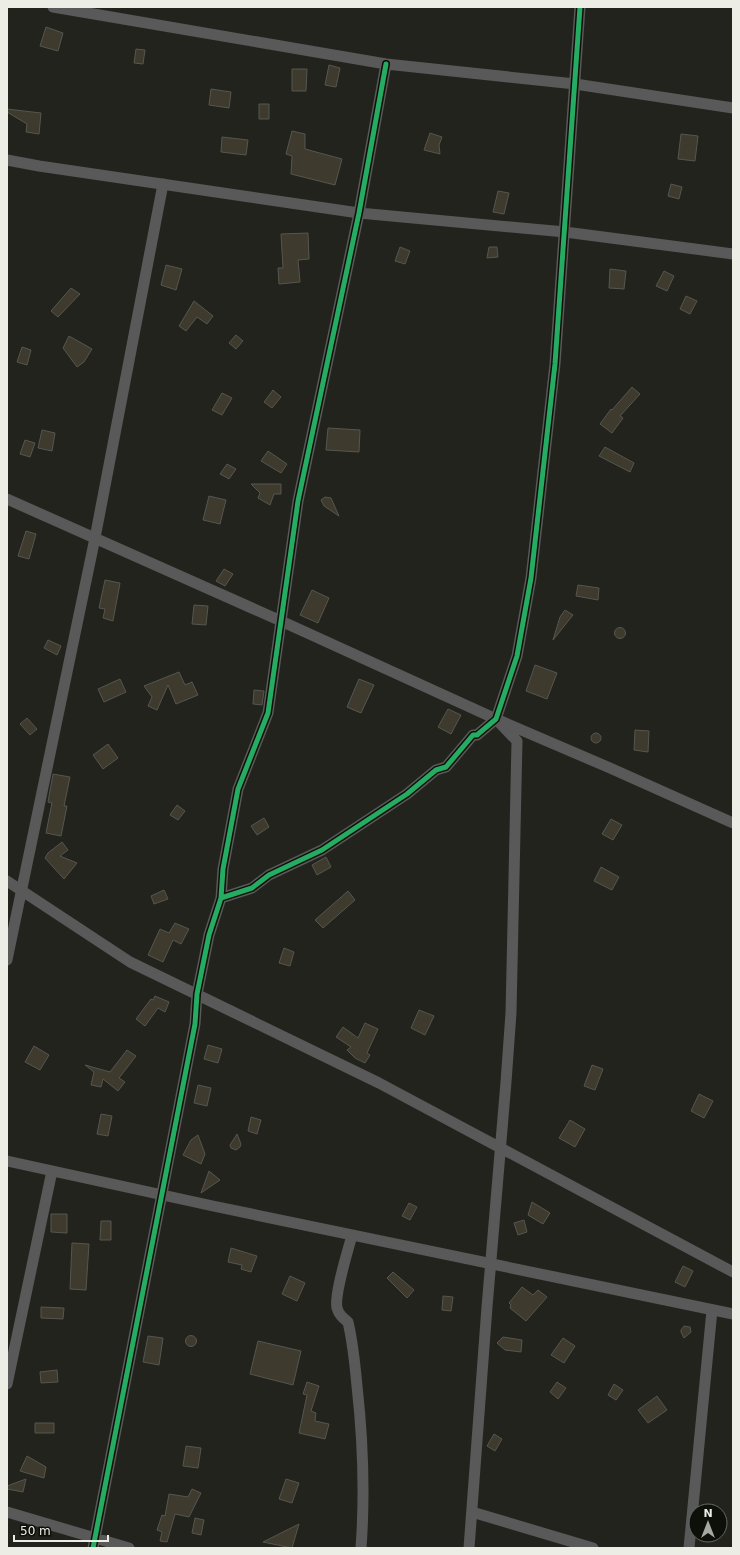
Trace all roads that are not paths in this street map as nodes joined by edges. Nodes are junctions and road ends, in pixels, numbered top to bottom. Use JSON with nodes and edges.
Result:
{"nodes":[{"id":1,"x":53,"y":7,"type":"edge"},
{"id":2,"x":580,"y":7,"type":"edge"},
{"id":3,"x":386,"y":64,"type":"junction"},
{"id":4,"x":575,"y":84,"type":"junction"},
{"id":5,"x":733,"y":108,"type":"edge"},
{"id":6,"x":7,"y":160,"type":"edge"},
{"id":7,"x":164,"y":184,"type":"junction"},
{"id":8,"x":359,"y":212,"type":"junction"},
{"id":9,"x":564,"y":232,"type":"junction"},
{"id":10,"x":733,"y":254,"type":"edge"},
{"id":11,"x":7,"y":499,"type":"edge"},
{"id":12,"x":95,"y":538,"type":"junction"},
{"id":13,"x":281,"y":621,"type":"junction"},
{"id":14,"x":496,"y":719,"type":"junction"},
{"id":15,"x":733,"y":823,"type":"edge"},
{"id":16,"x":7,"y":881,"type":"edge"},
{"id":17,"x":22,"y":891,"type":"junction"},
{"id":18,"x":221,"y":898,"type":"junction"},
{"id":19,"x":7,"y":960,"type":"edge"},
{"id":20,"x":197,"y":994,"type":"junction"},
{"id":21,"x":501,"y":1148,"type":"junction"},
{"id":22,"x":7,"y":1161,"type":"edge"},
{"id":23,"x":52,"y":1171,"type":"junction"},
{"id":24,"x":161,"y":1195,"type":"junction"},
{"id":25,"x":352,"y":1235,"type":"junction"},
{"id":26,"x":490,"y":1264,"type":"junction"},
{"id":27,"x":733,"y":1272,"type":"edge"},
{"id":28,"x":712,"y":1310,"type":"junction"},
{"id":29,"x":733,"y":1314,"type":"edge"},
{"id":30,"x":7,"y":1384,"type":"edge"},
{"id":31,"x":7,"y":1512,"type":"edge"},
{"id":32,"x":472,"y":1512,"type":"junction"},
{"id":33,"x":94,"y":1543,"type":"edge"},
{"id":34,"x":128,"y":1548,"type":"edge"},
{"id":35,"x":361,"y":1548,"type":"edge"},
{"id":36,"x":469,"y":1548,"type":"edge"},
{"id":37,"x":593,"y":1548,"type":"edge"},
{"id":38,"x":689,"y":1548,"type":"edge"}],
"edges":[{"from":1,"to":3,"type":"street"},
{"from":2,"to":4,"type":"street"},
{"from":3,"to":4,"type":"street"},
{"from":3,"to":8,"type":"street"},
{"from":4,"to":5,"type":"street"},
{"from":4,"to":9,"type":"street"},
{"from":6,"to":7,"type":"street"},
{"from":7,"to":8,"type":"street"},
{"from":7,"to":12,"type":"street"},
{"from":8,"to":9,"type":"street"},
{"from":8,"to":13,"type":"street"},
{"from":9,"to":10,"type":"street"},
{"from":9,"to":14,"type":"street"},
{"from":11,"to":12,"type":"street"},
{"from":12,"to":13,"type":"street"},
{"from":12,"to":17,"type":"street"},
{"from":13,"to":14,"type":"street"},
{"from":13,"to":18,"type":"street"},
{"from":14,"to":15,"type":"street"},
{"from":14,"to":18,"type":"street"},
{"from":14,"to":21,"type":"street"},
{"from":16,"to":17,"type":"street"},
{"from":17,"to":19,"type":"street"},
{"from":17,"to":20,"type":"street"},
{"from":18,"to":20,"type":"street"},
{"from":20,"to":21,"type":"street"},
{"from":20,"to":24,"type":"street"},
{"from":21,"to":26,"type":"street"},
{"from":21,"to":27,"type":"street"},
{"from":22,"to":23,"type":"street"},
{"from":23,"to":24,"type":"street"},
{"from":23,"to":30,"type":"street"},
{"from":24,"to":25,"type":"street"},
{"from":24,"to":33,"type":"street"},
{"from":25,"to":26,"type":"street"},
{"from":25,"to":35,"type":"street"},
{"from":26,"to":28,"type":"street"},
{"from":26,"to":32,"type":"street"},
{"from":28,"to":29,"type":"street"},
{"from":28,"to":38,"type":"street"},
{"from":31,"to":33,"type":"street"},
{"from":32,"to":36,"type":"street"},
{"from":32,"to":37,"type":"street"},
{"from":33,"to":34,"type":"street"}]}
